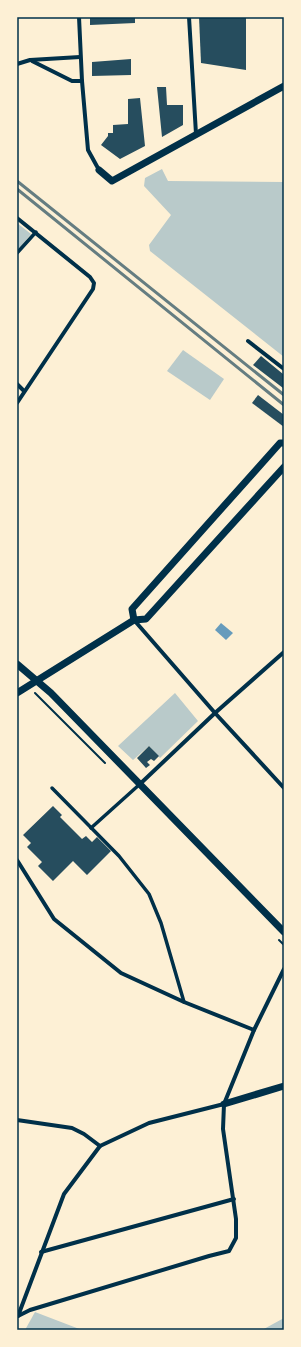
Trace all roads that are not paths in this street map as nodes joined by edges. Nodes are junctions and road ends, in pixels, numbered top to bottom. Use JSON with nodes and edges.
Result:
{"nodes":[{"id":1,"x":79,"y":17,"type":"edge"},
{"id":2,"x":189,"y":17,"type":"edge"},
{"id":3,"x":80,"y":57,"type":"junction"},
{"id":4,"x":30,"y":60,"type":"junction"},
{"id":5,"x":17,"y":64,"type":"edge"},
{"id":6,"x":82,"y":81,"type":"junction"},
{"id":7,"x":284,"y":86,"type":"edge"},
{"id":8,"x":196,"y":136,"type":"junction"},
{"id":9,"x":99,"y":170,"type":"joint"},
{"id":10,"x":17,"y":218,"type":"edge"},
{"id":11,"x":36,"y":232,"type":"junction"},
{"id":12,"x":17,"y":253,"type":"edge"},
{"id":13,"x":248,"y":341,"type":"dead end"},
{"id":14,"x":284,"y":369,"type":"edge"},
{"id":15,"x":17,"y":384,"type":"edge"},
{"id":16,"x":24,"y":391,"type":"junction"},
{"id":17,"x":17,"y":403,"type":"edge"},
{"id":18,"x":284,"y":443,"type":"edge"},
{"id":19,"x":284,"y":467,"type":"edge"},
{"id":20,"x":134,"y":620,"type":"junction"},
{"id":21,"x":284,"y":652,"type":"edge"},
{"id":22,"x":17,"y":664,"type":"edge"},
{"id":23,"x":37,"y":682,"type":"junction"},
{"id":24,"x":17,"y":694,"type":"edge"},
{"id":25,"x":215,"y":713,"type":"junction"},
{"id":26,"x":140,"y":784,"type":"junction"},
{"id":27,"x":52,"y":788,"type":"dead end"},
{"id":28,"x":284,"y":788,"type":"edge"},
{"id":29,"x":91,"y":828,"type":"junction"},
{"id":30,"x":17,"y":860,"type":"edge"},
{"id":31,"x":284,"y":932,"type":"edge"},
{"id":32,"x":284,"y":969,"type":"edge"},
{"id":33,"x":184,"y":1002,"type":"junction"},
{"id":34,"x":254,"y":1030,"type":"junction"},
{"id":35,"x":284,"y":1086,"type":"edge"},
{"id":36,"x":224,"y":1104,"type":"junction"},
{"id":37,"x":17,"y":1120,"type":"edge"},
{"id":38,"x":100,"y":1146,"type":"junction"},
{"id":39,"x":234,"y":1199,"type":"junction"},
{"id":40,"x":41,"y":1252,"type":"junction"},
{"id":41,"x":17,"y":1317,"type":"edge"}],
"edges":[{"from":1,"to":3,"type":"street"},
{"from":2,"to":8,"type":"street"},
{"from":3,"to":4,"type":"street"},
{"from":3,"to":6,"type":"street"},
{"from":4,"to":5,"type":"street"},
{"from":4,"to":6,"type":"street"},
{"from":6,"to":9,"type":"street"},
{"from":7,"to":8,"type":"street"},
{"from":8,"to":9,"type":"street"},
{"from":10,"to":11,"type":"street"},
{"from":11,"to":12,"type":"street"},
{"from":11,"to":16,"type":"street"},
{"from":13,"to":14,"type":"street"},
{"from":15,"to":16,"type":"street"},
{"from":16,"to":17,"type":"street"},
{"from":18,"to":20,"type":"street"},
{"from":19,"to":20,"type":"street"},
{"from":20,"to":23,"type":"street"},
{"from":20,"to":25,"type":"street"},
{"from":21,"to":25,"type":"street"},
{"from":22,"to":23,"type":"street"},
{"from":23,"to":24,"type":"street"},
{"from":23,"to":26,"type":"street"},
{"from":25,"to":26,"type":"street"},
{"from":25,"to":28,"type":"street"},
{"from":26,"to":29,"type":"street"},
{"from":26,"to":31,"type":"street"},
{"from":27,"to":29,"type":"street"},
{"from":29,"to":33,"type":"street"},
{"from":30,"to":33,"type":"street"},
{"from":32,"to":34,"type":"street"},
{"from":33,"to":34,"type":"street"},
{"from":34,"to":36,"type":"street"},
{"from":35,"to":36,"type":"street"},
{"from":36,"to":38,"type":"street"},
{"from":36,"to":39,"type":"street"},
{"from":37,"to":38,"type":"street"},
{"from":38,"to":40,"type":"street"},
{"from":39,"to":40,"type":"street"},
{"from":39,"to":41,"type":"street"},
{"from":40,"to":41,"type":"street"}]}
